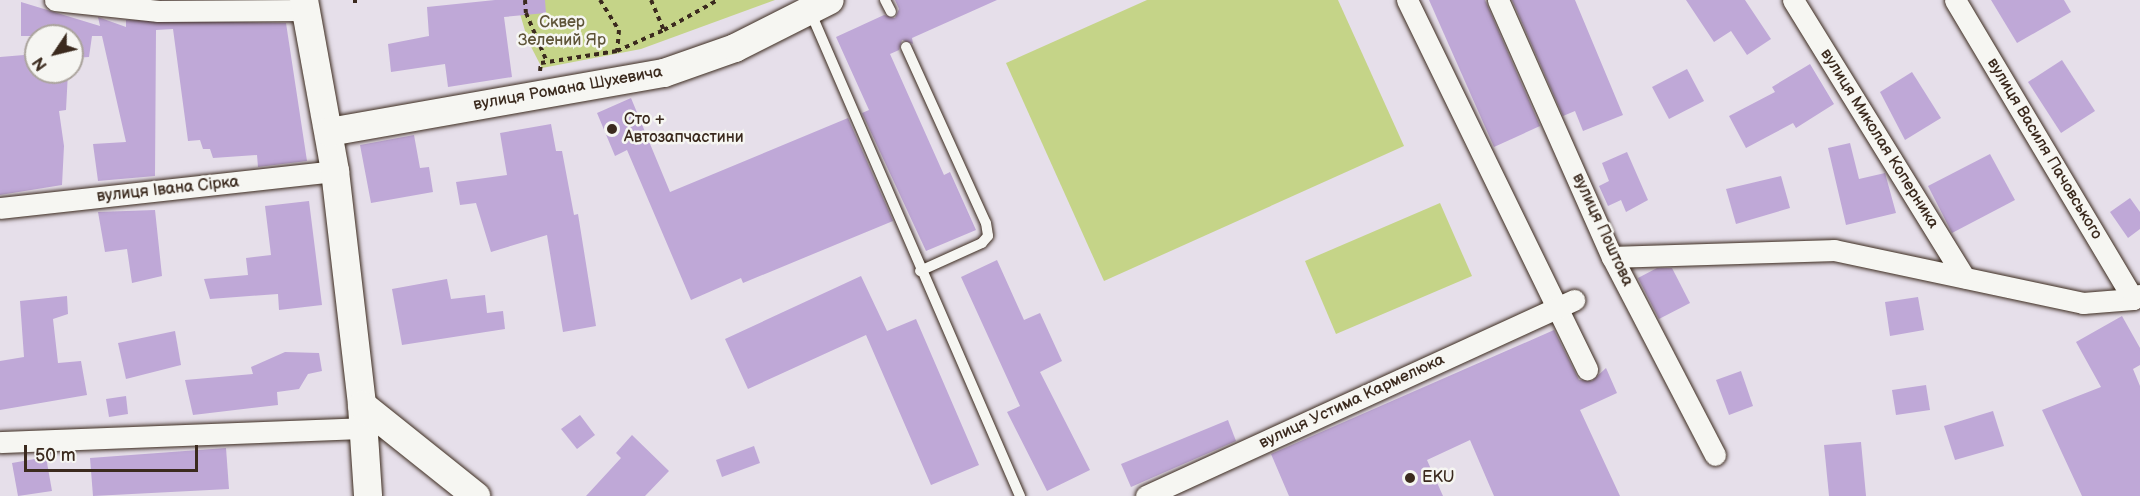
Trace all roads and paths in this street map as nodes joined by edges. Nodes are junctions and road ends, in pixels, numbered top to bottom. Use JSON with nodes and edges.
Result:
{"nodes":[{"id":1,"x":55,"y":0,"type":"edge"},
{"id":2,"x":525,"y":0,"type":"edge"},
{"id":3,"x":600,"y":0,"type":"edge"},
{"id":4,"x":651,"y":0,"type":"edge"},
{"id":5,"x":718,"y":0,"type":"edge"},
{"id":6,"x":885,"y":0,"type":"edge"},
{"id":7,"x":1407,"y":0,"type":"edge"},
{"id":8,"x":1498,"y":0,"type":"edge"},
{"id":9,"x":1793,"y":0,"type":"edge"},
{"id":10,"x":1955,"y":0,"type":"edge"},
{"id":11,"x":306,"y":5,"type":"edge"},
{"id":12,"x":820,"y":5,"type":"edge"},
{"id":13,"x":891,"y":12,"type":"dead end"},
{"id":14,"x":664,"y":30,"type":"junction"},
{"id":15,"x":906,"y":47,"type":"dead end"},
{"id":16,"x":617,"y":51,"type":"junction"},
{"id":17,"x":547,"y":62,"type":"junction"},
{"id":18,"x":539,"y":97,"type":"junction"},
{"id":19,"x":329,"y":132,"type":"junction"},
{"id":20,"x":335,"y":171,"type":"junction"},
{"id":21,"x":0,"y":208,"type":"edge"},
{"id":22,"x":1612,"y":257,"type":"junction"},
{"id":23,"x":920,"y":271,"type":"junction"},
{"id":24,"x":1964,"y":278,"type":"junction"},
{"id":25,"x":2137,"y":297,"type":"edge"},
{"id":26,"x":1566,"y":304,"type":"junction"},
{"id":27,"x":1587,"y":369,"type":"dead end"},
{"id":28,"x":363,"y":416,"type":"junction"},
{"id":29,"x":0,"y":442,"type":"edge"},
{"id":30,"x":1715,"y":454,"type":"dead end"},
{"id":31,"x":368,"y":496,"type":"edge"},
{"id":32,"x":476,"y":496,"type":"edge"},
{"id":33,"x":1020,"y":496,"type":"edge"},
{"id":34,"x":1146,"y":496,"type":"edge"}],
"edges":[{"from":1,"to":11,"type":"street"},
{"from":2,"to":17,"type":"path"},
{"from":3,"to":16,"type":"path"},
{"from":4,"to":14,"type":"path"},
{"from":5,"to":14,"type":"path"},
{"from":6,"to":13,"type":"lane"},
{"from":7,"to":26,"type":"street"},
{"from":8,"to":22,"type":"street","name":"вулиця Поштова"},
{"from":9,"to":24,"type":"street","name":"вулиця Миколая Коперника"},
{"from":10,"to":25,"type":"street","name":"вулиця Василя Пачовського"},
{"from":11,"to":19,"type":"main road"},
{"from":12,"to":18,"type":"main road","name":"вулиця Романа Шухевича"},
{"from":12,"to":23,"type":"lane"},
{"from":14,"to":16,"type":"path"},
{"from":15,"to":23,"type":"lane"},
{"from":16,"to":17,"type":"path"},
{"from":17,"to":18,"type":"path"},
{"from":18,"to":19,"type":"main road","name":"вулиця Романа Шухевича"},
{"from":19,"to":20,"type":"main road"},
{"from":20,"to":21,"type":"street","name":"вулиця Івана Сірка"},
{"from":20,"to":28,"type":"main road"},
{"from":22,"to":24,"type":"street"},
{"from":22,"to":30,"type":"street","name":"вулиця Поштова"},
{"from":23,"to":33,"type":"lane"},
{"from":24,"to":25,"type":"street"},
{"from":26,"to":27,"type":"street"},
{"from":26,"to":34,"type":"street","name":"вулиця Устима Кармелюка"},
{"from":28,"to":29,"type":"street"},
{"from":28,"to":31,"type":"main road"},
{"from":28,"to":32,"type":"main road"}]}
